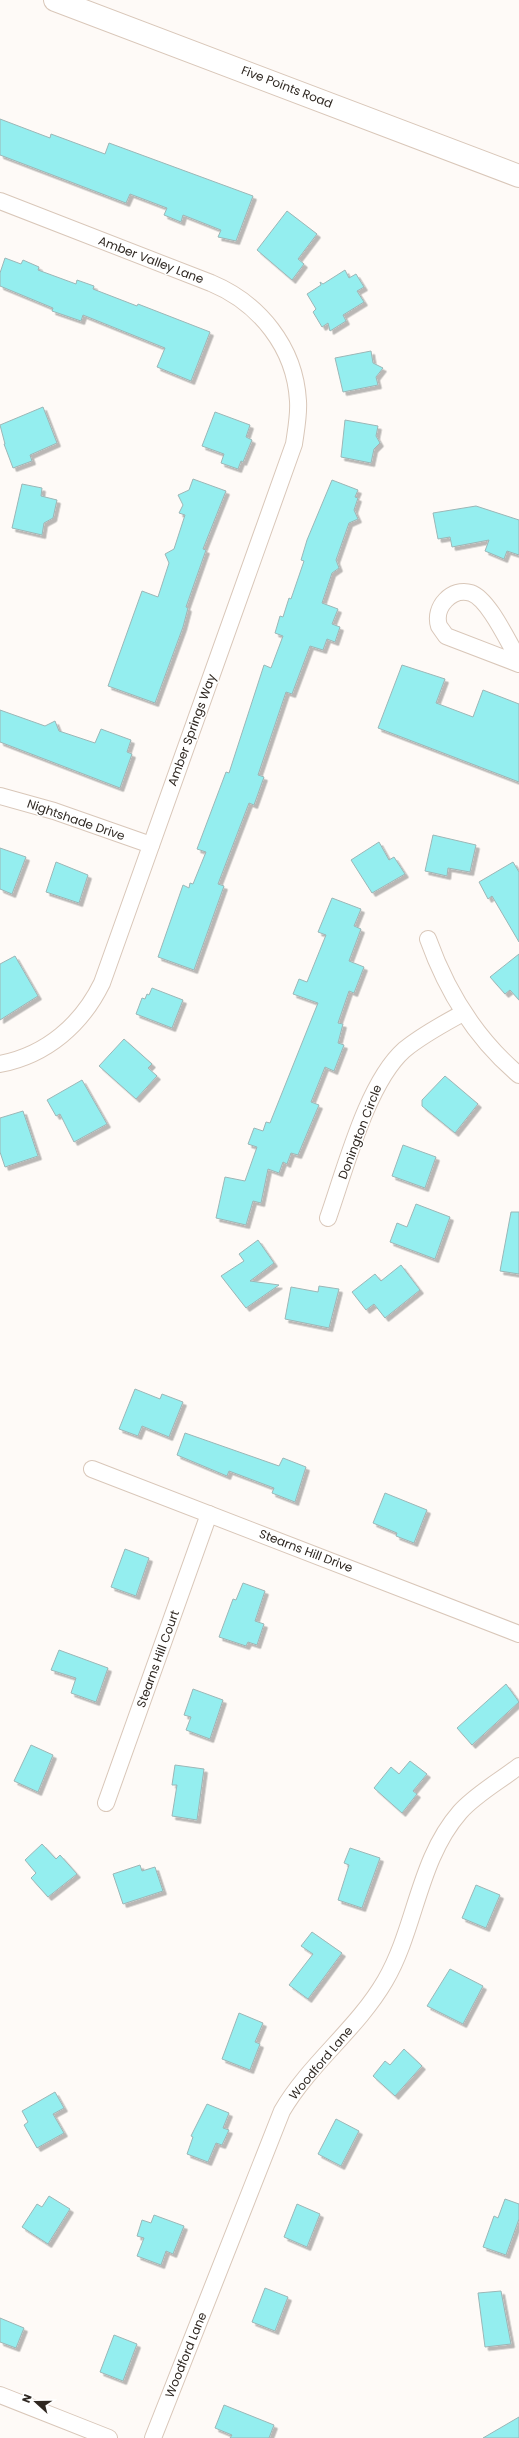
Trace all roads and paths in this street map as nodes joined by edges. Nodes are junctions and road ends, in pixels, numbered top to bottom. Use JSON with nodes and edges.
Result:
{"nodes":[{"id":1,"x":55,"y":0,"type":"edge"},
{"id":2,"x":86,"y":5,"type":"edge"},
{"id":3,"x":519,"y":176,"type":"edge"},
{"id":4,"x":0,"y":201,"type":"edge"},
{"id":5,"x":283,"y":347,"type":"joint"},
{"id":6,"x":519,"y":660,"type":"edge"},
{"id":7,"x":519,"y":664,"type":"edge"},
{"id":8,"x":0,"y":796,"type":"edge"},
{"id":9,"x":150,"y":846,"type":"junction"},
{"id":10,"x":428,"y":939,"type":"dead end"},
{"id":11,"x":463,"y":1013,"type":"junction"},
{"id":12,"x":0,"y":1064,"type":"edge"},
{"id":13,"x":519,"y":1075,"type":"edge"},
{"id":14,"x":328,"y":1218,"type":"dead end"},
{"id":15,"x":92,"y":1469,"type":"dead end"},
{"id":16,"x":209,"y":1514,"type":"junction"},
{"id":17,"x":519,"y":1634,"type":"edge"},
{"id":18,"x":519,"y":1766,"type":"edge"},
{"id":19,"x":106,"y":1803,"type":"dead end"},
{"id":20,"x":0,"y":2395,"type":"edge"},
{"id":21,"x":108,"y":2438,"type":"edge"},
{"id":22,"x":153,"y":2438,"type":"edge"}],
"edges":[{"from":1,"to":2,"type":"street","name":"Five Points Road"},
{"from":2,"to":3,"type":"street","name":"Five Points Road"},
{"from":4,"to":5,"type":"street","name":"Amber Valley Lane"},
{"from":5,"to":9,"type":"street","name":"Amber Springs Way"},
{"from":6,"to":7,"type":"street"},
{"from":8,"to":9,"type":"street","name":"Nightshade Drive"},
{"from":9,"to":12,"type":"street","name":"Amber Springs Way"},
{"from":10,"to":11,"type":"street"},
{"from":11,"to":13,"type":"street"},
{"from":11,"to":14,"type":"street","name":"Donington Circle"},
{"from":15,"to":16,"type":"street","name":"Stearns Hill Drive"},
{"from":16,"to":17,"type":"street","name":"Stearns Hill Drive"},
{"from":16,"to":19,"type":"street","name":"Stearns Hill Court"},
{"from":18,"to":22,"type":"street","name":"Woodford Lane"},
{"from":20,"to":21,"type":"street"}]}
